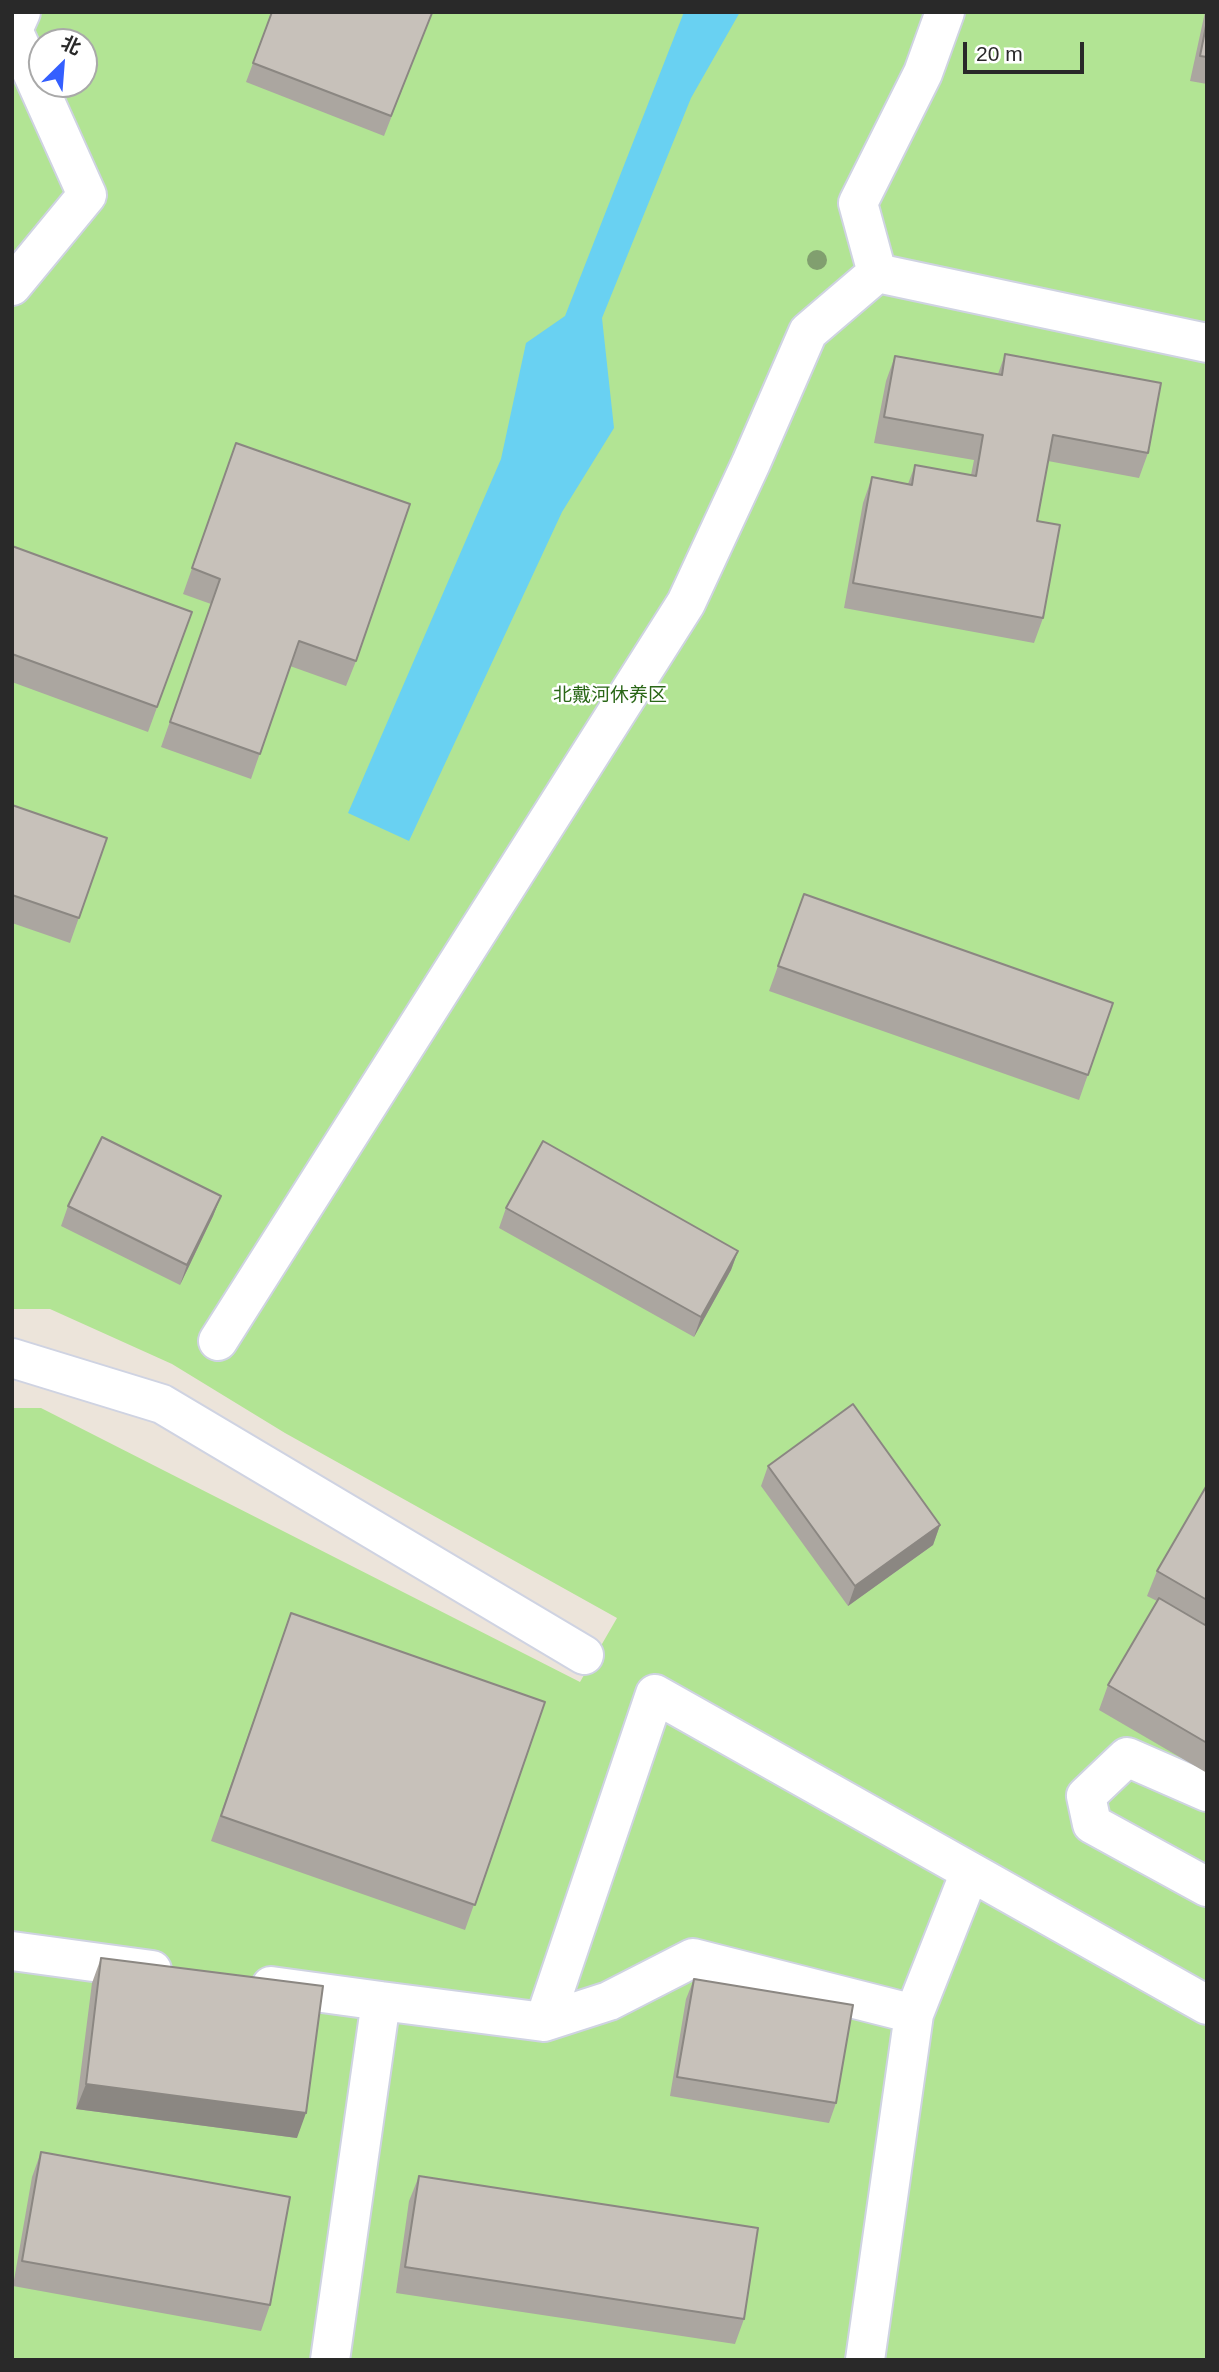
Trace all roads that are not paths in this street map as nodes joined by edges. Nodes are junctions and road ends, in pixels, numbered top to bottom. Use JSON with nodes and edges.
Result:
{"nodes":[{"id":1,"x":21,"y":12,"type":"edge"},
{"id":2,"x":945,"y":12,"type":"edge"},
{"id":3,"x":877,"y":273,"type":"junction"},
{"id":4,"x":12,"y":286,"type":"edge"},
{"id":5,"x":1207,"y":343,"type":"edge"},
{"id":6,"x":218,"y":1341,"type":"dead end"},
{"id":7,"x":12,"y":1358,"type":"edge"},
{"id":8,"x":584,"y":1655,"type":"dead end"},
{"id":9,"x":1207,"y":1792,"type":"edge"},
{"id":10,"x":970,"y":1872,"type":"junction"},
{"id":11,"x":1207,"y":1887,"type":"edge"},
{"id":12,"x":12,"y":1951,"type":"edge"},
{"id":13,"x":190,"y":1975,"type":"edge"},
{"id":14,"x":231,"y":1981,"type":"edge"},
{"id":15,"x":381,"y":2001,"type":"junction"},
{"id":16,"x":1207,"y":2005,"type":"edge"},
{"id":17,"x":914,"y":2014,"type":"junction"},
{"id":18,"x":544,"y":2022,"type":"junction"},
{"id":19,"x":330,"y":2360,"type":"edge"},
{"id":20,"x":865,"y":2360,"type":"edge"}],
"edges":[{"from":1,"to":4,"type":"street"},
{"from":2,"to":3,"type":"street"},
{"from":3,"to":5,"type":"street"},
{"from":3,"to":6,"type":"street"},
{"from":7,"to":8,"type":"street"},
{"from":9,"to":11,"type":"street"},
{"from":10,"to":16,"type":"street"},
{"from":10,"to":17,"type":"street"},
{"from":10,"to":18,"type":"street"},
{"from":12,"to":13,"type":"street"},
{"from":14,"to":15,"type":"street"},
{"from":15,"to":18,"type":"street"},
{"from":15,"to":19,"type":"street"},
{"from":17,"to":18,"type":"street"},
{"from":17,"to":20,"type":"street"}]}
